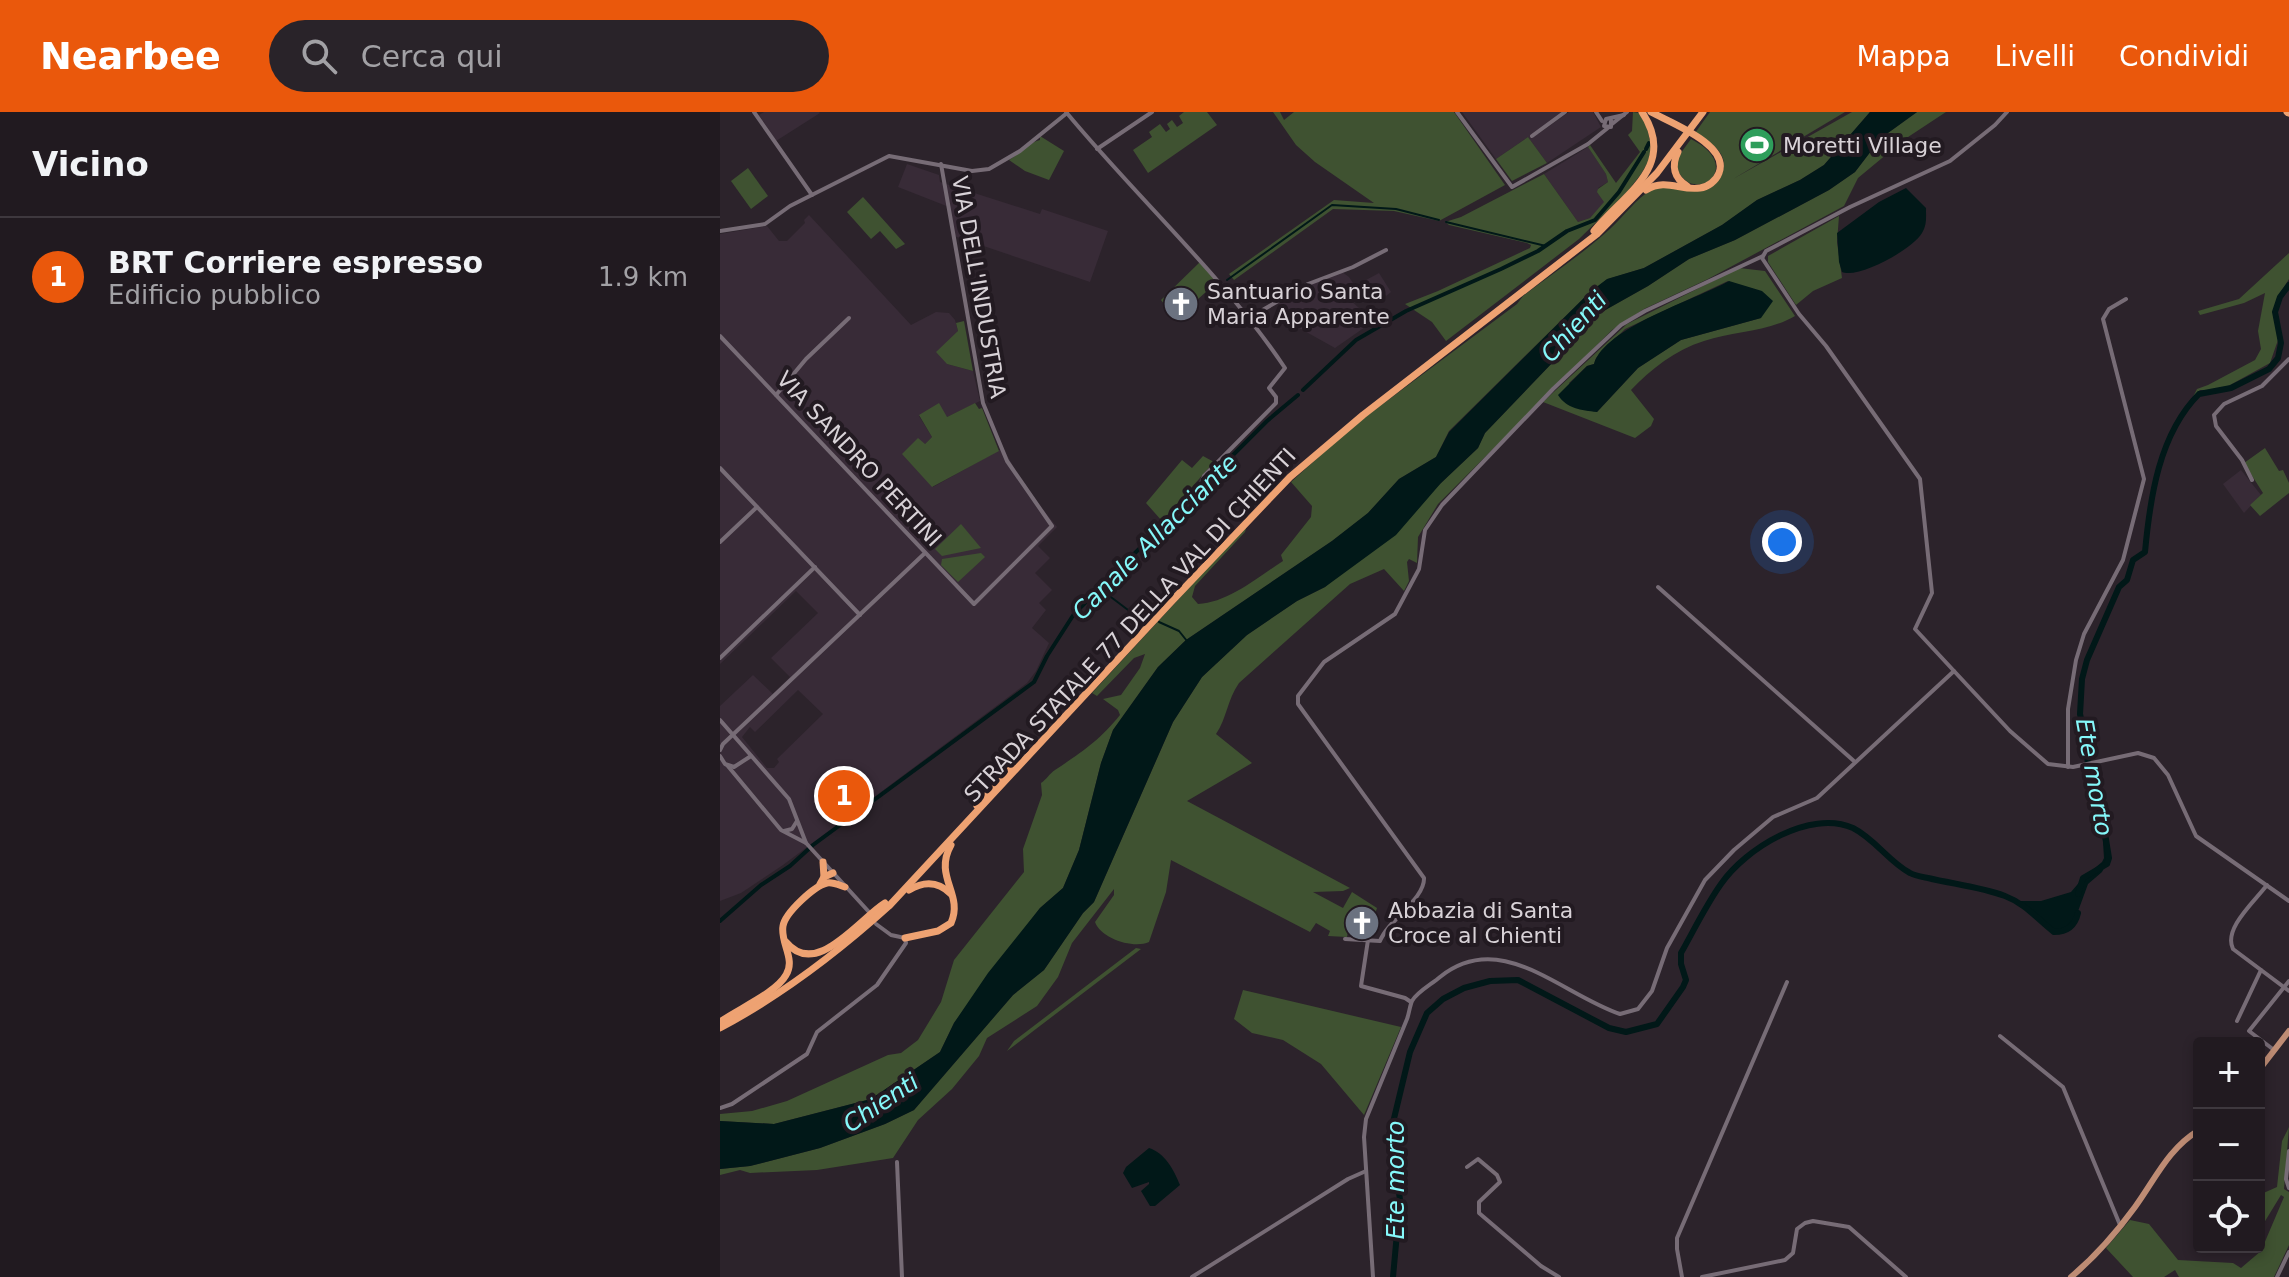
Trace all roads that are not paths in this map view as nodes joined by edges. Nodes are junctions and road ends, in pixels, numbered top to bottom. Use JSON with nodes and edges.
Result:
{"nodes":[{"id":1,"x":754,"y":112,"type":"edge"},
{"id":2,"x":1152,"y":112,"type":"edge"},
{"id":3,"x":1457,"y":112,"type":"edge"},
{"id":4,"x":1565,"y":112,"type":"edge"},
{"id":5,"x":1642,"y":112,"type":"edge"},
{"id":6,"x":1651,"y":112,"type":"edge"},
{"id":7,"x":1702,"y":112,"type":"edge"},
{"id":8,"x":2007,"y":112,"type":"edge"},
{"id":9,"x":1066,"y":113,"type":"edge"},
{"id":10,"x":1597,"y":113,"type":"edge"},
{"id":11,"x":1626,"y":114,"type":"edge"},
{"id":12,"x":1608,"y":123,"type":"junction"},
{"id":13,"x":1532,"y":136,"type":"dead end"},
{"id":14,"x":1097,"y":149,"type":"junction"},
{"id":15,"x":941,"y":164,"type":"junction"},
{"id":16,"x":1689,"y":187,"type":"junction"},
{"id":17,"x":812,"y":195,"type":"junction"},
{"id":18,"x":720,"y":231,"type":"edge"},
{"id":19,"x":1596,"y":233,"type":"junction"},
{"id":20,"x":1386,"y":250,"type":"dead end"},
{"id":21,"x":1763,"y":256,"type":"junction"},
{"id":22,"x":2126,"y":299,"type":"dead end"},
{"id":23,"x":849,"y":318,"type":"dead end"},
{"id":24,"x":1247,"y":319,"type":"junction"},
{"id":25,"x":720,"y":336,"type":"edge"},
{"id":26,"x":2289,"y":359,"type":"edge"},
{"id":27,"x":776,"y":395,"type":"junction"},
{"id":28,"x":720,"y":468,"type":"edge"},
{"id":29,"x":1219,"y":480,"type":"dead end"},
{"id":30,"x":2252,"y":480,"type":"dead end"},
{"id":31,"x":757,"y":507,"type":"junction"},
{"id":32,"x":720,"y":542,"type":"edge"},
{"id":33,"x":925,"y":553,"type":"junction"},
{"id":34,"x":815,"y":567,"type":"junction"},
{"id":35,"x":1658,"y":587,"type":"dead end"},
{"id":36,"x":974,"y":604,"type":"joint"},
{"id":37,"x":860,"y":615,"type":"junction"},
{"id":38,"x":720,"y":658,"type":"edge"},
{"id":39,"x":1954,"y":671,"type":"junction"},
{"id":40,"x":1075,"y":703,"type":"junction"},
{"id":41,"x":720,"y":720,"type":"edge"},
{"id":42,"x":733,"y":735,"type":"junction"},
{"id":43,"x":751,"y":756,"type":"junction"},
{"id":44,"x":722,"y":759,"type":"edge"},
{"id":45,"x":1855,"y":762,"type":"junction"},
{"id":46,"x":2071,"y":767,"type":"junction"},
{"id":47,"x":1005,"y":784,"type":"junction"},
{"id":48,"x":797,"y":821,"type":"junction"},
{"id":49,"x":781,"y":830,"type":"junction"},
{"id":50,"x":809,"y":846,"type":"junction"},
{"id":51,"x":823,"y":862,"type":"junction"},
{"id":52,"x":833,"y":873,"type":"junction"},
{"id":53,"x":822,"y":883,"type":"junction"},
{"id":54,"x":2267,"y":885,"type":"junction"},
{"id":55,"x":845,"y":887,"type":"junction"},
{"id":56,"x":953,"y":897,"type":"junction"},
{"id":57,"x":2289,"y":901,"type":"edge"},
{"id":58,"x":885,"y":903,"type":"junction"},
{"id":59,"x":868,"y":913,"type":"dead end"},
{"id":60,"x":877,"y":923,"type":"dead end"},
{"id":61,"x":864,"y":928,"type":"junction"},
{"id":62,"x":783,"y":936,"type":"junction"},
{"id":63,"x":1345,"y":939,"type":"dead end"},
{"id":64,"x":1368,"y":940,"type":"junction"},
{"id":65,"x":905,"y":943,"type":"junction"},
{"id":66,"x":2261,"y":970,"type":"junction"},
{"id":67,"x":2289,"y":981,"type":"edge"},
{"id":68,"x":1787,"y":982,"type":"dead end"},
{"id":69,"x":2286,"y":990,"type":"edge"},
{"id":70,"x":1411,"y":1002,"type":"junction"},
{"id":71,"x":2237,"y":1021,"type":"dead end"},
{"id":72,"x":720,"y":1024,"type":"edge"},
{"id":73,"x":2289,"y":1031,"type":"edge"},
{"id":74,"x":2000,"y":1036,"type":"dead end"},
{"id":75,"x":2274,"y":1050,"type":"junction"},
{"id":76,"x":2265,"y":1062,"type":"edge"},
{"id":77,"x":720,"y":1108,"type":"edge"},
{"id":78,"x":2193,"y":1134,"type":"edge"},
{"id":79,"x":2289,"y":1151,"type":"edge"},
{"id":80,"x":897,"y":1162,"type":"dead end"},
{"id":81,"x":1467,"y":1167,"type":"dead end"},
{"id":82,"x":1366,"y":1171,"type":"junction"},
{"id":83,"x":2289,"y":1188,"type":"edge"},
{"id":84,"x":2120,"y":1225,"type":"junction"},
{"id":85,"x":2289,"y":1252,"type":"edge"},
{"id":86,"x":902,"y":1277,"type":"edge"},
{"id":87,"x":1192,"y":1277,"type":"edge"},
{"id":88,"x":1373,"y":1277,"type":"edge"},
{"id":89,"x":1559,"y":1277,"type":"edge"},
{"id":90,"x":1682,"y":1277,"type":"edge"},
{"id":91,"x":1702,"y":1277,"type":"edge"},
{"id":92,"x":1906,"y":1277,"type":"edge"},
{"id":93,"x":2071,"y":1277,"type":"edge"},
{"id":94,"x":2277,"y":1277,"type":"edge"}],
"edges":[{"from":1,"to":17,"type":"street"},
{"from":2,"to":14,"type":"street"},
{"from":3,"to":12,"type":"street"},
{"from":4,"to":13,"type":"street"},
{"from":5,"to":19,"type":"highway"},
{"from":6,"to":16,"type":"highway"},
{"from":7,"to":16,"type":"highway"},
{"from":7,"to":19,"type":"highway","name":"STRADA STATALE 77 DELLA VAL DI CHIENTI"},
{"from":8,"to":21,"type":"street"},
{"from":9,"to":14,"type":"street"},
{"from":9,"to":15,"type":"street"},
{"from":10,"to":12,"type":"street"},
{"from":11,"to":12,"type":"street"},
{"from":14,"to":24,"type":"street"},
{"from":15,"to":17,"type":"street"},
{"from":15,"to":36,"type":"street","name":"VIA DELL'INDUSTRIA"},
{"from":16,"to":19,"type":"highway"},
{"from":17,"to":18,"type":"street"},
{"from":19,"to":40,"type":"highway","name":"STRADA STATALE 77 DELLA VAL DI CHIENTI"},
{"from":20,"to":24,"type":"street"},
{"from":21,"to":39,"type":"street"},
{"from":21,"to":64,"type":"street"},
{"from":22,"to":46,"type":"street"},
{"from":23,"to":27,"type":"street"},
{"from":24,"to":29,"type":"street"},
{"from":25,"to":27,"type":"street","name":"VIA SANDRO PERTINI"},
{"from":26,"to":30,"type":"street"},
{"from":27,"to":33,"type":"street","name":"VIA SANDRO PERTINI"},
{"from":28,"to":31,"type":"street"},
{"from":31,"to":32,"type":"street"},
{"from":31,"to":34,"type":"street"},
{"from":33,"to":36,"type":"street","name":"VIA SANDRO PERTINI"},
{"from":33,"to":37,"type":"street"},
{"from":34,"to":37,"type":"street"},
{"from":34,"to":38,"type":"street"},
{"from":35,"to":45,"type":"street"},
{"from":37,"to":42,"type":"street"},
{"from":39,"to":45,"type":"street"},
{"from":39,"to":46,"type":"street"},
{"from":40,"to":47,"type":"highway","name":"STRADA STATALE 77 DELLA VAL DI CHIENTI"},
{"from":40,"to":58,"type":"highway","name":"STRADA STATALE 77 DELLA VAL DI CHIENTI"},
{"from":41,"to":42,"type":"street"},
{"from":42,"to":43,"type":"street"},
{"from":42,"to":44,"type":"street"},
{"from":43,"to":44,"type":"street"},
{"from":43,"to":48,"type":"street"},
{"from":44,"to":49,"type":"street"},
{"from":45,"to":70,"type":"street"},
{"from":46,"to":54,"type":"street"},
{"from":47,"to":56,"type":"highway"},
{"from":47,"to":61,"type":"highway","name":"STRADA STATALE 77 DELLA VAL DI CHIENTI"},
{"from":48,"to":49,"type":"street"},
{"from":48,"to":50,"type":"street"},
{"from":49,"to":50,"type":"street"},
{"from":50,"to":51,"type":"street"},
{"from":51,"to":52,"type":"street"},
{"from":51,"to":53,"type":"highway"},
{"from":52,"to":53,"type":"highway"},
{"from":52,"to":55,"type":"street"},
{"from":53,"to":55,"type":"highway"},
{"from":53,"to":62,"type":"highway"},
{"from":54,"to":57,"type":"street"},
{"from":54,"to":66,"type":"street"},
{"from":55,"to":59,"type":"street"},
{"from":56,"to":61,"type":"highway"},
{"from":56,"to":65,"type":"highway"},
{"from":58,"to":62,"type":"highway"},
{"from":58,"to":72,"type":"highway","name":"STRADA STATALE 77 DELLA VAL DI CHIENTI"},
{"from":60,"to":65,"type":"street"},
{"from":61,"to":72,"type":"highway","name":"STRADA STATALE 77 DELLA VAL DI CHIENTI"},
{"from":62,"to":72,"type":"highway"},
{"from":63,"to":64,"type":"street"},
{"from":64,"to":70,"type":"street"},
{"from":65,"to":77,"type":"street"},
{"from":66,"to":69,"type":"street"},
{"from":66,"to":71,"type":"street"},
{"from":67,"to":69,"type":"street"},
{"from":68,"to":90,"type":"street"},
{"from":69,"to":75,"type":"street"},
{"from":70,"to":82,"type":"street"},
{"from":73,"to":75,"type":"main road"},
{"from":74,"to":84,"type":"street"},
{"from":75,"to":76,"type":"main road"},
{"from":78,"to":84,"type":"main road"},
{"from":79,"to":83,"type":"street"},
{"from":80,"to":86,"type":"street"},
{"from":81,"to":89,"type":"street"},
{"from":82,"to":87,"type":"street"},
{"from":82,"to":88,"type":"street"},
{"from":84,"to":93,"type":"main road"},
{"from":85,"to":94,"type":"street"},
{"from":91,"to":92,"type":"street"}]}
